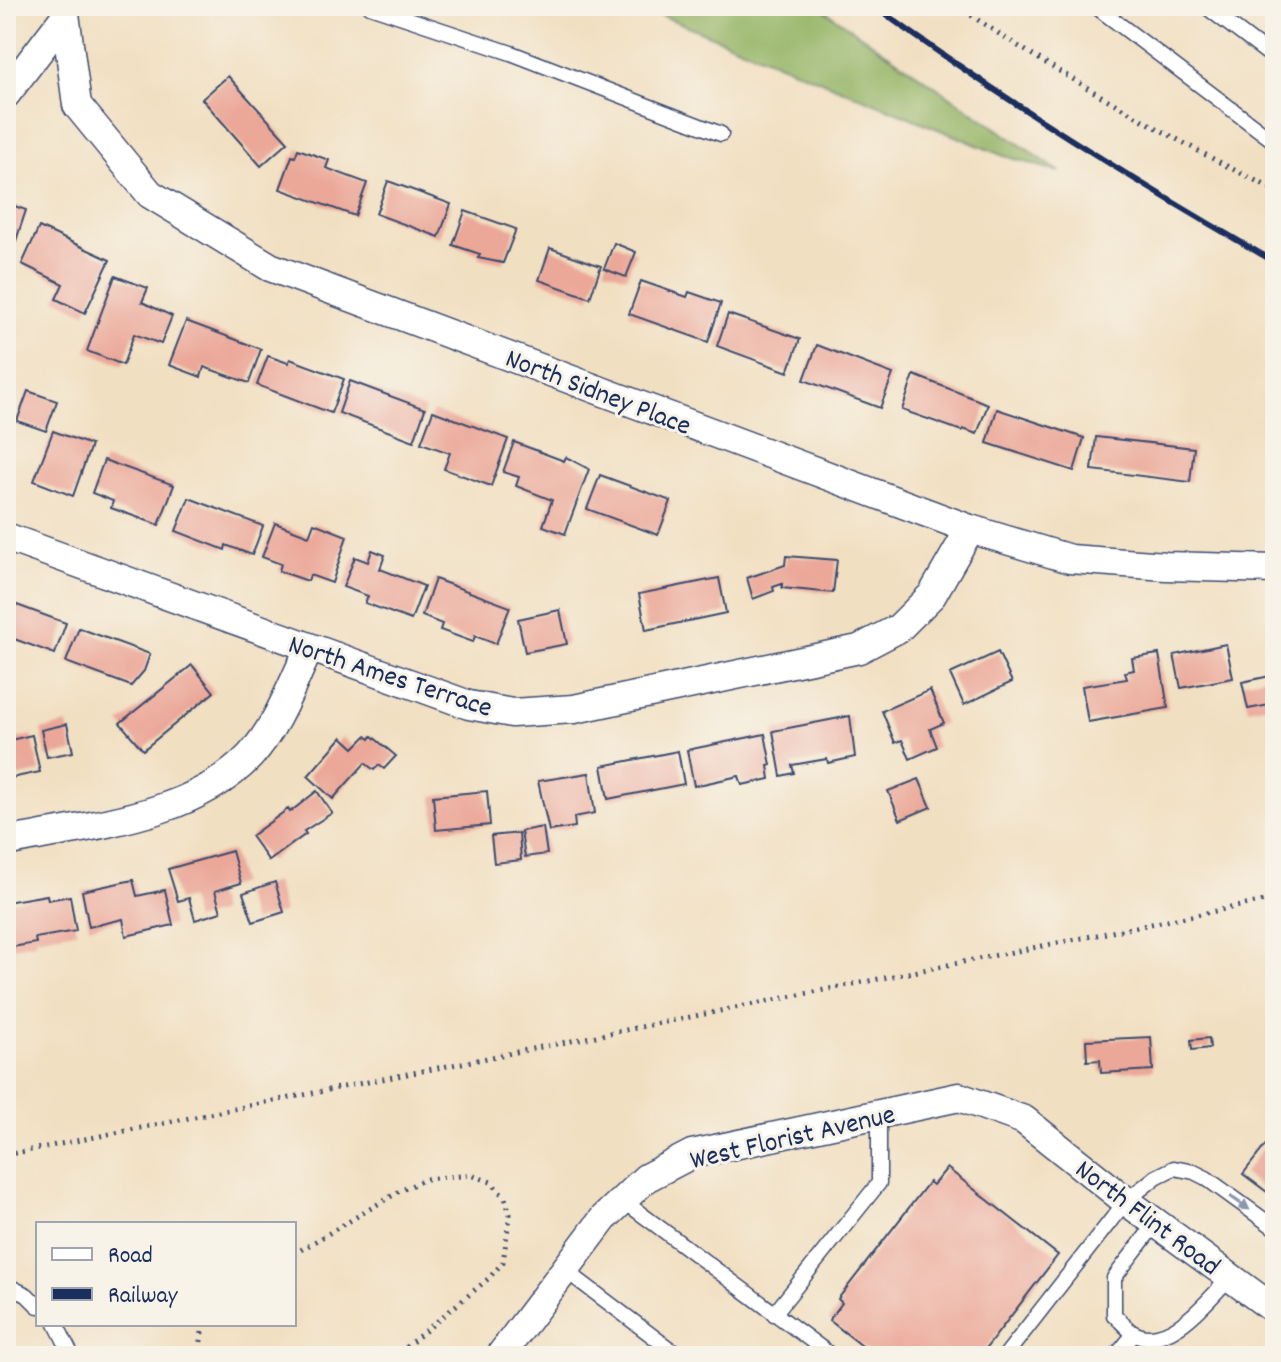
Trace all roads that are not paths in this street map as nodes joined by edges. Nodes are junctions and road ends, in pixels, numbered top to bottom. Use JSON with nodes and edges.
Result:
{"nodes":[{"id":1,"x":370,"y":6,"type":"edge"},
{"id":2,"x":1095,"y":6,"type":"edge"},
{"id":3,"x":1205,"y":6,"type":"edge"},
{"id":4,"x":64,"y":12,"type":"edge"},
{"id":5,"x":1275,"y":59,"type":"edge"},
{"id":6,"x":6,"y":94,"type":"edge"},
{"id":7,"x":721,"y":134,"type":"dead end"},
{"id":8,"x":1275,"y":142,"type":"edge"},
{"id":9,"x":970,"y":529,"type":"junction"},
{"id":10,"x":6,"y":537,"type":"edge"},
{"id":11,"x":1275,"y":569,"type":"edge"},
{"id":12,"x":309,"y":649,"type":"junction"},
{"id":13,"x":6,"y":842,"type":"edge"},
{"id":14,"x":879,"y":1114,"type":"junction"},
{"id":15,"x":1024,"y":1120,"type":"joint"},
{"id":16,"x":621,"y":1199,"type":"junction"},
{"id":17,"x":1126,"y":1201,"type":"junction"},
{"id":18,"x":1156,"y":1223,"type":"junction"},
{"id":19,"x":1275,"y":1228,"type":"edge"},
{"id":20,"x":565,"y":1270,"type":"junction"},
{"id":21,"x":1230,"y":1277,"type":"junction"},
{"id":22,"x":6,"y":1285,"type":"edge"},
{"id":23,"x":36,"y":1304,"type":"edge"},
{"id":24,"x":1275,"y":1310,"type":"edge"},
{"id":25,"x":774,"y":1314,"type":"junction"},
{"id":26,"x":57,"y":1326,"type":"edge"},
{"id":27,"x":1134,"y":1334,"type":"junction"},
{"id":28,"x":72,"y":1356,"type":"edge"},
{"id":29,"x":500,"y":1356,"type":"edge"},
{"id":30,"x":679,"y":1356,"type":"edge"},
{"id":31,"x":832,"y":1356,"type":"edge"},
{"id":32,"x":1005,"y":1356,"type":"edge"},
{"id":33,"x":1116,"y":1356,"type":"edge"}],
"edges":[{"from":1,"to":7,"type":"lane"},
{"from":2,"to":8,"type":"lane"},
{"from":3,"to":5,"type":"lane"},
{"from":4,"to":6,"type":"street"},
{"from":4,"to":9,"type":"street","name":"North Sidney Place"},
{"from":9,"to":11,"type":"street","name":"North Sidney Place"},
{"from":9,"to":12,"type":"street","name":"North Ames Terrace"},
{"from":10,"to":12,"type":"street","name":"North Ames Terrace"},
{"from":12,"to":13,"type":"street"},
{"from":14,"to":15,"type":"street","name":"West Florist Avenue"},
{"from":14,"to":16,"type":"street","name":"West Florist Avenue"},
{"from":14,"to":25,"type":"lane"},
{"from":15,"to":17,"type":"street","name":"North Flint Road"},
{"from":16,"to":20,"type":"street","name":"West Florist Avenue"},
{"from":16,"to":25,"type":"lane"},
{"from":17,"to":18,"type":"street","name":"North Flint Road"},
{"from":17,"to":19,"type":"lane","one_way":true},
{"from":17,"to":32,"type":"lane"},
{"from":18,"to":21,"type":"street","name":"North Flint Road"},
{"from":18,"to":27,"type":"lane"},
{"from":20,"to":29,"type":"street","name":"West Florist Avenue"},
{"from":20,"to":30,"type":"lane"},
{"from":21,"to":24,"type":"street","name":"North Flint Road"},
{"from":21,"to":27,"type":"lane"},
{"from":22,"to":23,"type":"lane"},
{"from":25,"to":31,"type":"lane"},
{"from":26,"to":28,"type":"lane"},
{"from":27,"to":33,"type":"lane"}]}
